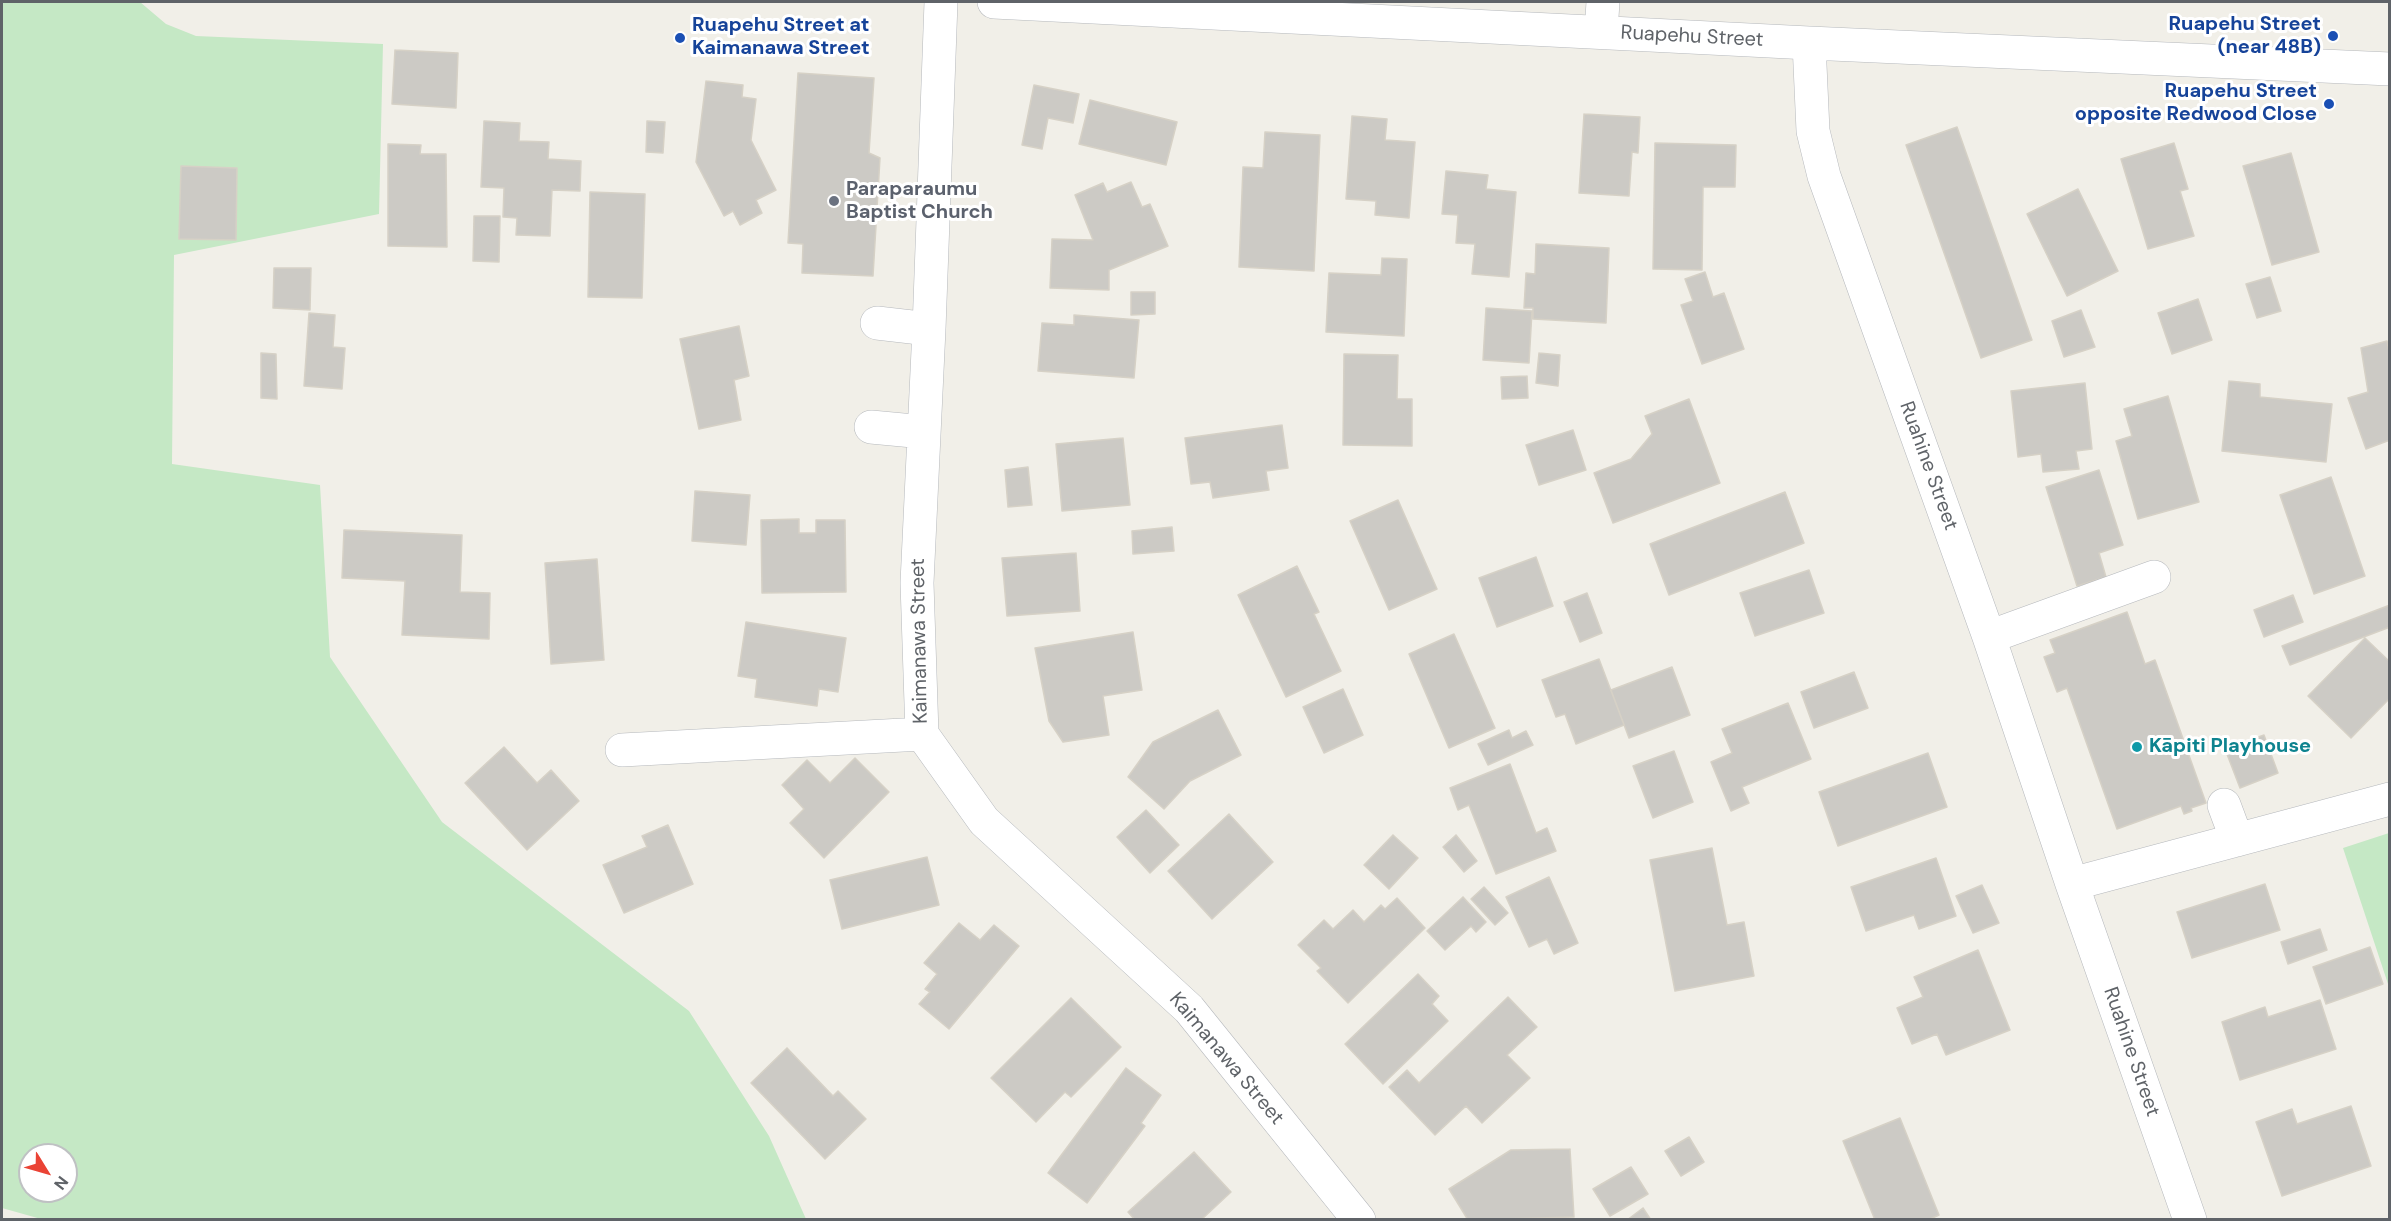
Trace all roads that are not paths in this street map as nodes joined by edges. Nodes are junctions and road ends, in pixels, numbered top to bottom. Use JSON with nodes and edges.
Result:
{"nodes":[{"id":1,"x":940,"y":2,"type":"edge"},
{"id":2,"x":994,"y":2,"type":"edge"},
{"id":3,"x":1210,"y":6,"type":"edge"},
{"id":4,"x":1602,"y":17,"type":"edge"},
{"id":5,"x":1809,"y":43,"type":"junction"},
{"id":6,"x":2390,"y":69,"type":"edge"},
{"id":7,"x":877,"y":323,"type":"dead end"},
{"id":8,"x":929,"y":329,"type":"junction"},
{"id":9,"x":871,"y":427,"type":"dead end"},
{"id":10,"x":924,"y":432,"type":"junction"},
{"id":11,"x":2154,"y":577,"type":"dead end"},
{"id":12,"x":1989,"y":638,"type":"junction"},
{"id":13,"x":922,"y":734,"type":"junction"},
{"id":14,"x":622,"y":750,"type":"dead end"},
{"id":15,"x":2390,"y":799,"type":"edge"},
{"id":16,"x":2224,"y":805,"type":"dead end"},
{"id":17,"x":2237,"y":840,"type":"junction"},
{"id":18,"x":2072,"y":884,"type":"junction"},
{"id":19,"x":1359,"y":1220,"type":"edge"},
{"id":20,"x":2190,"y":1220,"type":"edge"}],
"edges":[{"from":1,"to":8,"type":"street","name":"Kaimanawa Street"},
{"from":2,"to":3,"type":"street","name":"Ruapehu Street"},
{"from":3,"to":4,"type":"street","name":"Ruapehu Street"},
{"from":4,"to":5,"type":"street","name":"Ruapehu Street"},
{"from":5,"to":6,"type":"street","name":"Ruapehu Street"},
{"from":5,"to":12,"type":"street","name":"Ruahine Street"},
{"from":7,"to":8,"type":"street"},
{"from":8,"to":10,"type":"street","name":"Kaimanawa Street"},
{"from":9,"to":10,"type":"street"},
{"from":10,"to":13,"type":"street","name":"Kaimanawa Street"},
{"from":11,"to":12,"type":"street"},
{"from":12,"to":18,"type":"street","name":"Ruahine Street"},
{"from":13,"to":14,"type":"street"},
{"from":13,"to":19,"type":"street","name":"Kaimanawa Street"},
{"from":15,"to":17,"type":"street"},
{"from":16,"to":17,"type":"street"},
{"from":17,"to":18,"type":"street"},
{"from":18,"to":20,"type":"street","name":"Ruahine Street"}]}
